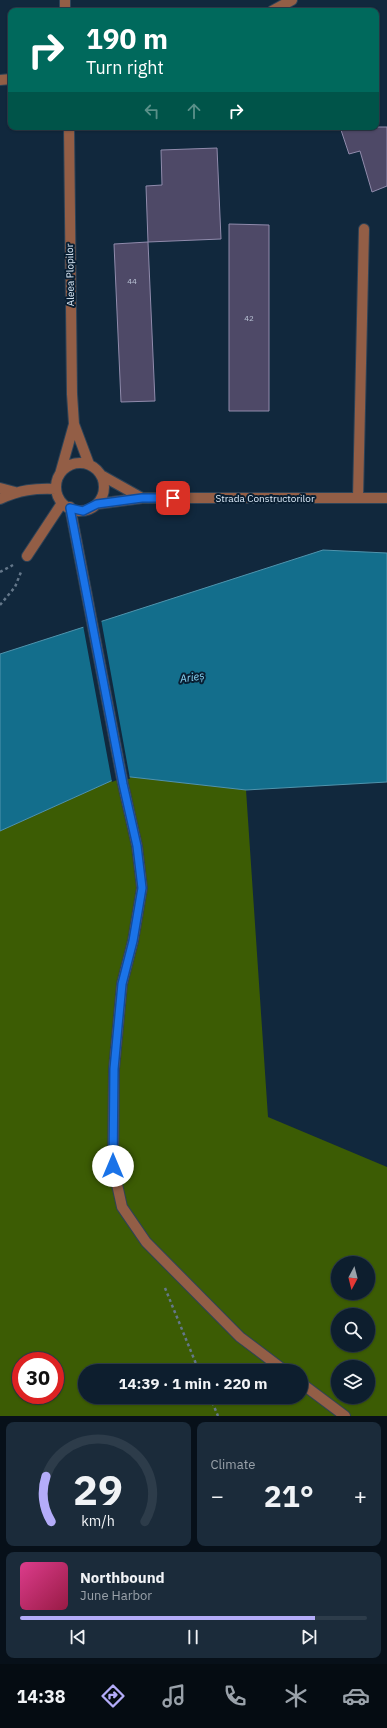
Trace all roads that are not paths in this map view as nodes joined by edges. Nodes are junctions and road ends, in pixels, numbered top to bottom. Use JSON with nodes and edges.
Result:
{"nodes":[{"id":1,"x":292,"y":0,"type":"edge"},
{"id":2,"x":273,"y":7,"type":"edge"},
{"id":3,"x":69,"y":130,"type":"edge"},
{"id":4,"x":364,"y":230,"type":"dead end"},
{"id":5,"x":74,"y":424,"type":"junction"},
{"id":6,"x":89,"y":464,"type":"junction"},
{"id":7,"x":60,"y":474,"type":"junction"},
{"id":8,"x":101,"y":475,"type":"junction"},
{"id":9,"x":0,"y":488,"type":"edge"},
{"id":10,"x":56,"y":489,"type":"junction"},
{"id":11,"x":15,"y":492,"type":"junction"},
{"id":12,"x":142,"y":498,"type":"junction"},
{"id":13,"x":358,"y":498,"type":"junction"},
{"id":14,"x":387,"y":498,"type":"edge"},
{"id":15,"x":0,"y":499,"type":"edge"},
{"id":16,"x":97,"y":504,"type":"junction"},
{"id":17,"x":66,"y":505,"type":"junction"},
{"id":18,"x":27,"y":556,"type":"road end"},
{"id":19,"x":276,"y":1364,"type":"edge"},
{"id":20,"x":308,"y":1388,"type":"edge"},
{"id":21,"x":344,"y":1416,"type":"edge"}],
"edges":[{"from":1,"to":2,"type":"street"},
{"from":3,"to":5,"type":"street","name":"Aleea Plopilor"},
{"from":4,"to":13,"type":"street"},
{"from":5,"to":6,"type":"street","name":"Aleea Plopilor"},
{"from":5,"to":7,"type":"street","name":"Aleea Plopilor"},
{"from":6,"to":7,"type":"street"},
{"from":6,"to":8,"type":"street"},
{"from":7,"to":10,"type":"street"},
{"from":8,"to":12,"type":"street","name":"Strada Constructorilor"},
{"from":8,"to":16,"type":"street"},
{"from":9,"to":11,"type":"street"},
{"from":10,"to":11,"type":"street"},
{"from":10,"to":17,"type":"street"},
{"from":11,"to":15,"type":"street"},
{"from":12,"to":13,"type":"street","name":"Strada Constructorilor"},
{"from":12,"to":16,"type":"street","name":"Strada Constructorilor"},
{"from":13,"to":14,"type":"street","name":"Strada Constructorilor"},
{"from":16,"to":17,"type":"street"},
{"from":17,"to":18,"type":"street"},
{"from":17,"to":19,"type":"street"},
{"from":20,"to":21,"type":"street"}]}
